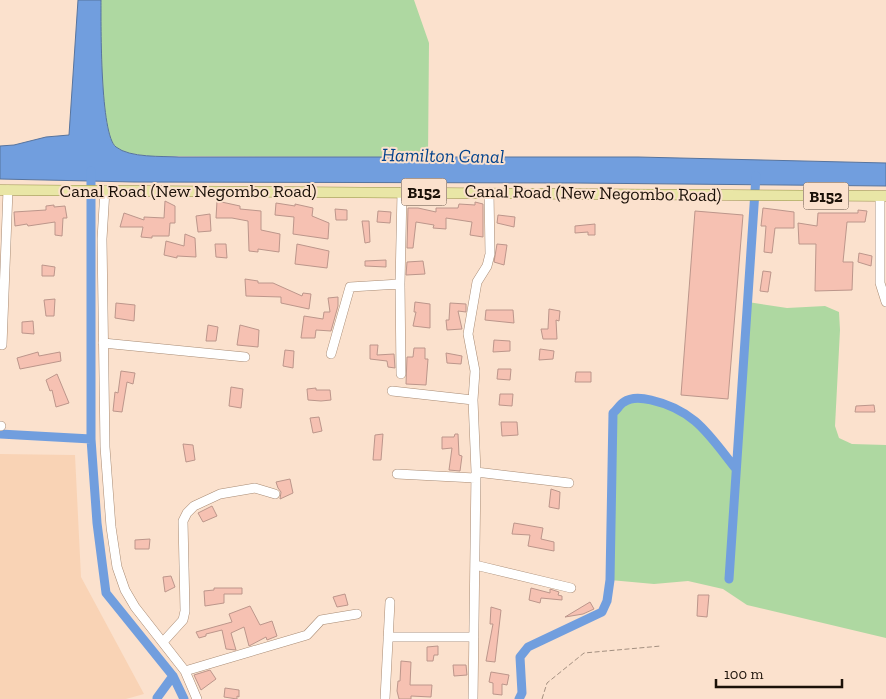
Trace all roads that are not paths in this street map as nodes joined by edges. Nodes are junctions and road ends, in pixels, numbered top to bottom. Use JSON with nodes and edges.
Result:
{"nodes":[{"id":1,"x":4,"y":190,"type":"edge"},
{"id":2,"x":103,"y":190,"type":"junction"},
{"id":3,"x":402,"y":192,"type":"junction"},
{"id":4,"x":490,"y":192,"type":"junction"},
{"id":5,"x":883,"y":196,"type":"edge"},
{"id":6,"x":400,"y":284,"type":"junction"},
{"id":7,"x":886,"y":299,"type":"edge"},
{"id":8,"x":104,"y":343,"type":"junction"},
{"id":9,"x":2,"y":345,"type":"dead end"},
{"id":10,"x":331,"y":354,"type":"dead end"},
{"id":11,"x":246,"y":357,"type":"dead end"},
{"id":12,"x":401,"y":374,"type":"dead end"},
{"id":13,"x":392,"y":392,"type":"dead end"},
{"id":14,"x":473,"y":400,"type":"junction"},
{"id":15,"x":397,"y":474,"type":"dead end"},
{"id":16,"x":476,"y":475,"type":"junction"},
{"id":17,"x":569,"y":483,"type":"dead end"},
{"id":18,"x":275,"y":494,"type":"dead end"},
{"id":19,"x":475,"y":565,"type":"junction"},
{"id":20,"x":571,"y":588,"type":"dead end"},
{"id":21,"x":390,"y":602,"type":"dead end"},
{"id":22,"x":357,"y":614,"type":"dead end"},
{"id":23,"x":474,"y":637,"type":"junction"},
{"id":24,"x":388,"y":638,"type":"junction"},
{"id":25,"x":163,"y":642,"type":"junction"},
{"id":26,"x":185,"y":670,"type":"junction"},
{"id":27,"x":197,"y":699,"type":"edge"},
{"id":28,"x":385,"y":699,"type":"edge"},
{"id":29,"x":473,"y":699,"type":"edge"}],
"edges":[{"from":1,"to":2,"type":"main road","name":"Canal Road (New Negombo Road)","number":"B152"},
{"from":1,"to":9,"type":"street"},
{"from":2,"to":3,"type":"main road","name":"Canal Road (New Negombo Road)","number":"B152"},
{"from":2,"to":8,"type":"street"},
{"from":3,"to":4,"type":"main road","name":"Canal Road (New Negombo Road)","number":"B152"},
{"from":3,"to":6,"type":"street"},
{"from":4,"to":5,"type":"main road","name":"Canal Road (New Negombo Road)","number":"B152"},
{"from":4,"to":14,"type":"street"},
{"from":5,"to":7,"type":"street"},
{"from":6,"to":10,"type":"street"},
{"from":6,"to":12,"type":"street"},
{"from":8,"to":11,"type":"street"},
{"from":8,"to":25,"type":"street"},
{"from":13,"to":14,"type":"street"},
{"from":14,"to":16,"type":"street"},
{"from":15,"to":16,"type":"street"},
{"from":16,"to":17,"type":"street"},
{"from":16,"to":19,"type":"street"},
{"from":18,"to":25,"type":"street"},
{"from":19,"to":20,"type":"street"},
{"from":19,"to":23,"type":"street"},
{"from":21,"to":24,"type":"street"},
{"from":22,"to":26,"type":"street"},
{"from":23,"to":24,"type":"street"},
{"from":23,"to":29,"type":"street"},
{"from":24,"to":28,"type":"street"},
{"from":25,"to":26,"type":"street"},
{"from":26,"to":27,"type":"street"}]}
